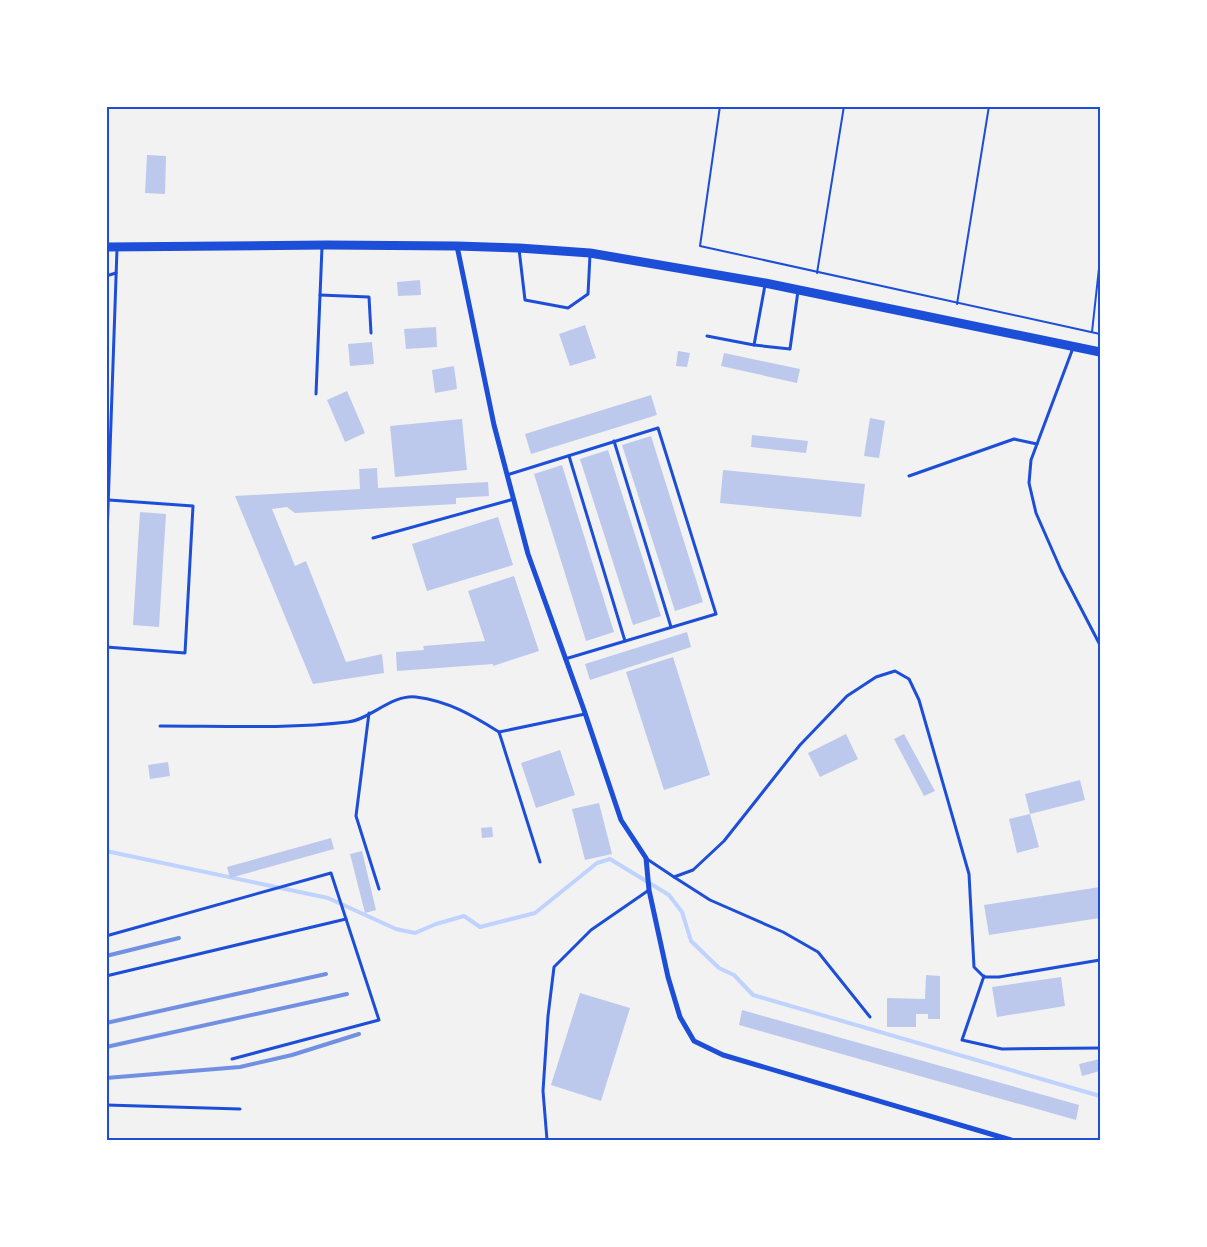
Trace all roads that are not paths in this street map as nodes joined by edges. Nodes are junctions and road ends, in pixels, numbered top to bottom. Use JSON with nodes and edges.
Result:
{"nodes":[{"id":1,"x":322,"y":245,"type":"junction"},
{"id":2,"x":457,"y":246,"type":"junction"},
{"id":3,"x":106,"y":247,"type":"edge"},
{"id":4,"x":117,"y":247,"type":"junction"},
{"id":5,"x":519,"y":248,"type":"junction"},
{"id":6,"x":591,"y":253,"type":"junction"},
{"id":7,"x":116,"y":273,"type":"junction"},
{"id":8,"x":106,"y":276,"type":"edge"},
{"id":9,"x":765,"y":283,"type":"junction"},
{"id":10,"x":798,"y":290,"type":"junction"},
{"id":11,"x":320,"y":295,"type":"junction"},
{"id":12,"x":371,"y":333,"type":"dead end"},
{"id":13,"x":706,"y":336,"type":"dead end"},
{"id":14,"x":754,"y":345,"type":"junction"},
{"id":15,"x":1073,"y":346,"type":"junction"},
{"id":16,"x":1101,"y":352,"type":"edge"},
{"id":17,"x":316,"y":394,"type":"dead end"},
{"id":18,"x":614,"y":441,"type":"junction"},
{"id":19,"x":1037,"y":444,"type":"junction"},
{"id":20,"x":569,"y":456,"type":"junction"},
{"id":21,"x":507,"y":475,"type":"junction"},
{"id":22,"x":909,"y":476,"type":"dead end"},
{"id":23,"x":109,"y":500,"type":"junction"},
{"id":24,"x":514,"y":500,"type":"junction"},
{"id":25,"x":373,"y":538,"type":"dead end"},
{"id":26,"x":106,"y":567,"type":"edge"},
{"id":27,"x":672,"y":627,"type":"junction"},
{"id":28,"x":625,"y":641,"type":"junction"},
{"id":29,"x":1101,"y":645,"type":"edge"},
{"id":30,"x":106,"y":647,"type":"edge"},
{"id":31,"x":565,"y":659,"type":"junction"},
{"id":32,"x":369,"y":713,"type":"junction"},
{"id":33,"x":585,"y":714,"type":"junction"},
{"id":34,"x":160,"y":726,"type":"dead end"},
{"id":35,"x":499,"y":732,"type":"junction"},
{"id":36,"x":646,"y":858,"type":"junction"},
{"id":37,"x":540,"y":862,"type":"dead end"},
{"id":38,"x":674,"y":877,"type":"junction"},
{"id":39,"x":379,"y":889,"type":"dead end"},
{"id":40,"x":649,"y":890,"type":"junction"},
{"id":41,"x":346,"y":919,"type":"junction"},
{"id":42,"x":106,"y":936,"type":"edge"},
{"id":43,"x":1101,"y":960,"type":"edge"},
{"id":44,"x":106,"y":976,"type":"edge"},
{"id":45,"x":984,"y":976,"type":"junction"},
{"id":46,"x":870,"y":1017,"type":"dead end"},
{"id":47,"x":1101,"y":1048,"type":"edge"},
{"id":48,"x":232,"y":1059,"type":"dead end"},
{"id":49,"x":106,"y":1106,"type":"edge"},
{"id":50,"x":240,"y":1109,"type":"dead end"},
{"id":51,"x":547,"y":1140,"type":"edge"},
{"id":52,"x":1011,"y":1140,"type":"edge"}],
"edges":[{"from":1,"to":2,"type":"main road"},
{"from":1,"to":4,"type":"main road"},
{"from":1,"to":11,"type":"lane"},
{"from":2,"to":5,"type":"main road"},
{"from":2,"to":21,"type":"street"},
{"from":3,"to":4,"type":"main road"},
{"from":4,"to":7,"type":"lane"},
{"from":5,"to":6,"type":"main road"},
{"from":5,"to":6,"type":"lane"},
{"from":6,"to":9,"type":"main road"},
{"from":7,"to":8,"type":"lane"},
{"from":7,"to":23,"type":"lane"},
{"from":9,"to":10,"type":"main road"},
{"from":9,"to":14,"type":"lane"},
{"from":10,"to":14,"type":"lane"},
{"from":10,"to":15,"type":"main road"},
{"from":11,"to":12,"type":"lane"},
{"from":11,"to":17,"type":"lane"},
{"from":13,"to":14,"type":"lane"},
{"from":15,"to":16,"type":"main road"},
{"from":15,"to":19,"type":"lane"},
{"from":18,"to":20,"type":"lane"},
{"from":18,"to":27,"type":"lane"},
{"from":18,"to":27,"type":"lane"},
{"from":19,"to":22,"type":"lane"},
{"from":19,"to":29,"type":"lane"},
{"from":20,"to":21,"type":"lane"},
{"from":20,"to":28,"type":"lane"},
{"from":21,"to":24,"type":"street"},
{"from":23,"to":26,"type":"lane"},
{"from":23,"to":30,"type":"lane"},
{"from":24,"to":25,"type":"lane"},
{"from":24,"to":31,"type":"street"},
{"from":27,"to":28,"type":"lane"},
{"from":28,"to":31,"type":"lane"},
{"from":31,"to":33,"type":"street"},
{"from":32,"to":34,"type":"lane"},
{"from":32,"to":35,"type":"lane"},
{"from":32,"to":39,"type":"lane"},
{"from":33,"to":35,"type":"lane"},
{"from":33,"to":36,"type":"street"},
{"from":35,"to":37,"type":"lane"},
{"from":36,"to":38,"type":"lane"},
{"from":36,"to":40,"type":"street"},
{"from":38,"to":45,"type":"lane"},
{"from":38,"to":46,"type":"lane"},
{"from":40,"to":51,"type":"lane"},
{"from":40,"to":52,"type":"street"},
{"from":41,"to":42,"type":"lane"},
{"from":41,"to":44,"type":"lane"},
{"from":41,"to":48,"type":"lane"},
{"from":43,"to":45,"type":"lane"},
{"from":45,"to":47,"type":"lane"},
{"from":49,"to":50,"type":"lane"}]}
